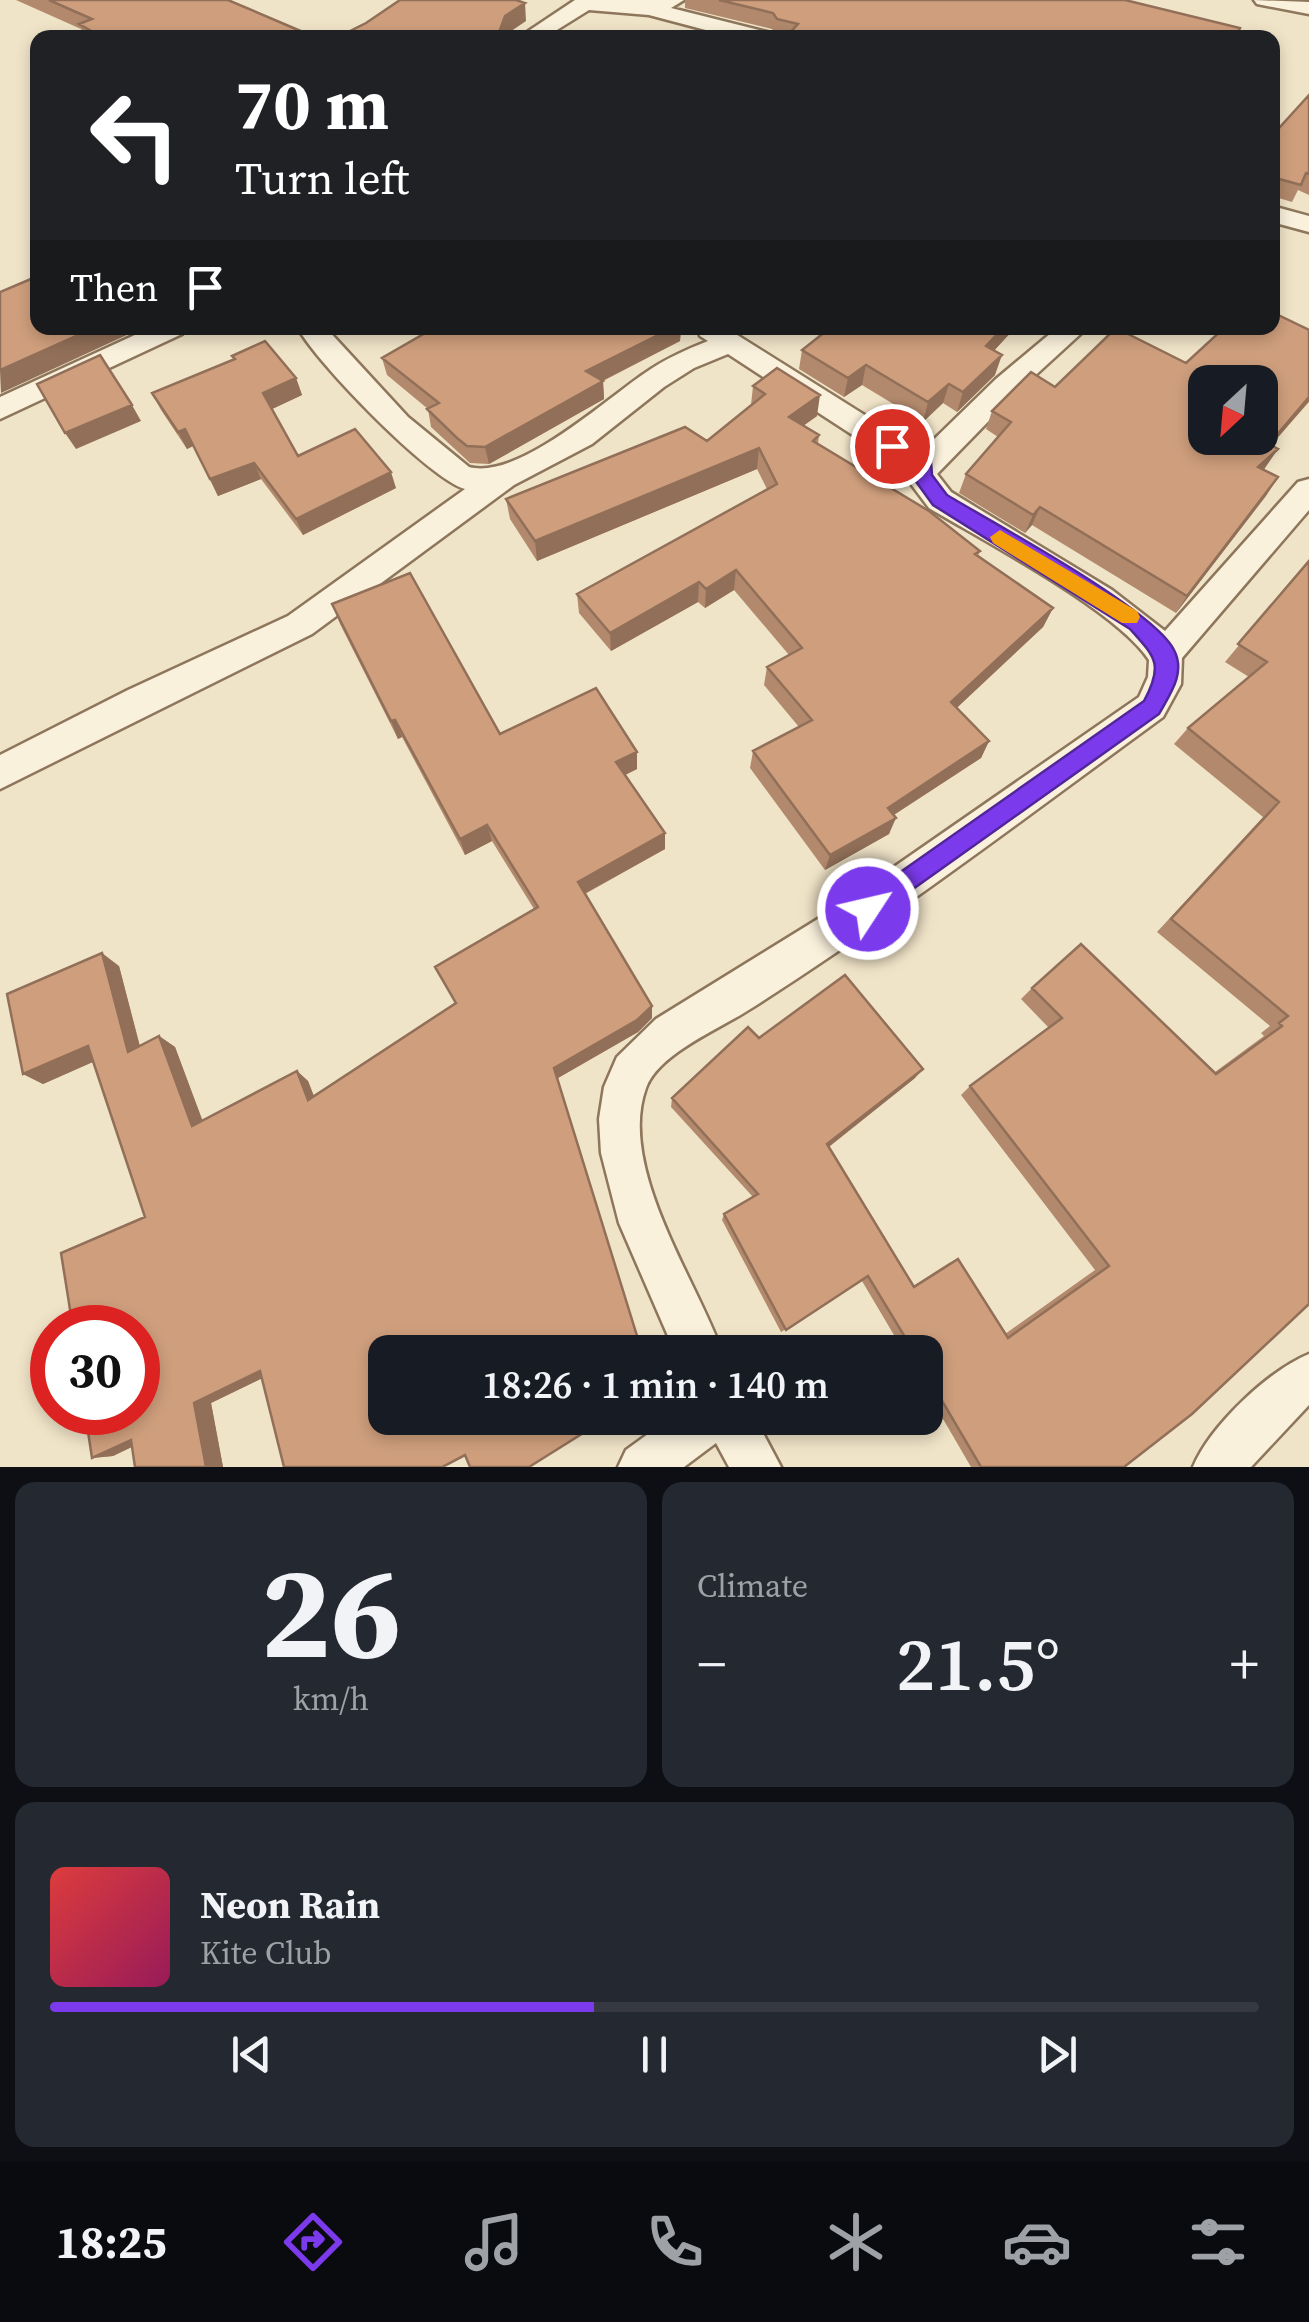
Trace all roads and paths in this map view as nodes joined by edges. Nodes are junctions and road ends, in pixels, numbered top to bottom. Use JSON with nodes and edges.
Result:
{"nodes":[{"id":1,"x":674,"y":0,"type":"edge"},
{"id":2,"x":1264,"y":0,"type":"edge"},
{"id":3,"x":648,"y":8,"type":"junction"},
{"id":4,"x":1309,"y":8,"type":"edge"},
{"id":5,"x":541,"y":30,"type":"edge"},
{"id":6,"x":732,"y":30,"type":"edge"},
{"id":7,"x":1280,"y":216,"type":"edge"},
{"id":8,"x":1309,"y":224,"type":"edge"},
{"id":9,"x":157,"y":335,"type":"edge"},
{"id":10,"x":317,"y":335,"type":"edge"},
{"id":11,"x":1066,"y":335,"type":"edge"},
{"id":12,"x":717,"y":336,"type":"edge"},
{"id":13,"x":0,"y":409,"type":"edge"},
{"id":14,"x":924,"y":467,"type":"junction"},
{"id":15,"x":503,"y":477,"type":"junction"},
{"id":16,"x":1309,"y":490,"type":"edge"},
{"id":17,"x":1165,"y":654,"type":"junction"},
{"id":18,"x":0,"y":773,"type":"edge"},
{"id":19,"x":692,"y":1335,"type":"edge"},
{"id":20,"x":1309,"y":1378,"type":"edge"},
{"id":21,"x":687,"y":1435,"type":"edge"},
{"id":22,"x":738,"y":1435,"type":"edge"},
{"id":23,"x":643,"y":1467,"type":"edge"},
{"id":24,"x":756,"y":1467,"type":"edge"},
{"id":25,"x":1218,"y":1467,"type":"edge"}],
"edges":[{"from":1,"to":3,"type":"street"},
{"from":2,"to":4,"type":"street"},
{"from":3,"to":5,"type":"street"},
{"from":3,"to":6,"type":"street"},
{"from":7,"to":8,"type":"street"},
{"from":9,"to":13,"type":"street"},
{"from":10,"to":15,"type":"street"},
{"from":11,"to":14,"type":"street"},
{"from":12,"to":14,"type":"street"},
{"from":12,"to":15,"type":"street"},
{"from":14,"to":17,"type":"street"},
{"from":15,"to":18,"type":"street"},
{"from":16,"to":17,"type":"street"},
{"from":17,"to":19,"type":"street"},
{"from":20,"to":25,"type":"street"},
{"from":21,"to":23,"type":"street"},
{"from":22,"to":24,"type":"street"}]}
